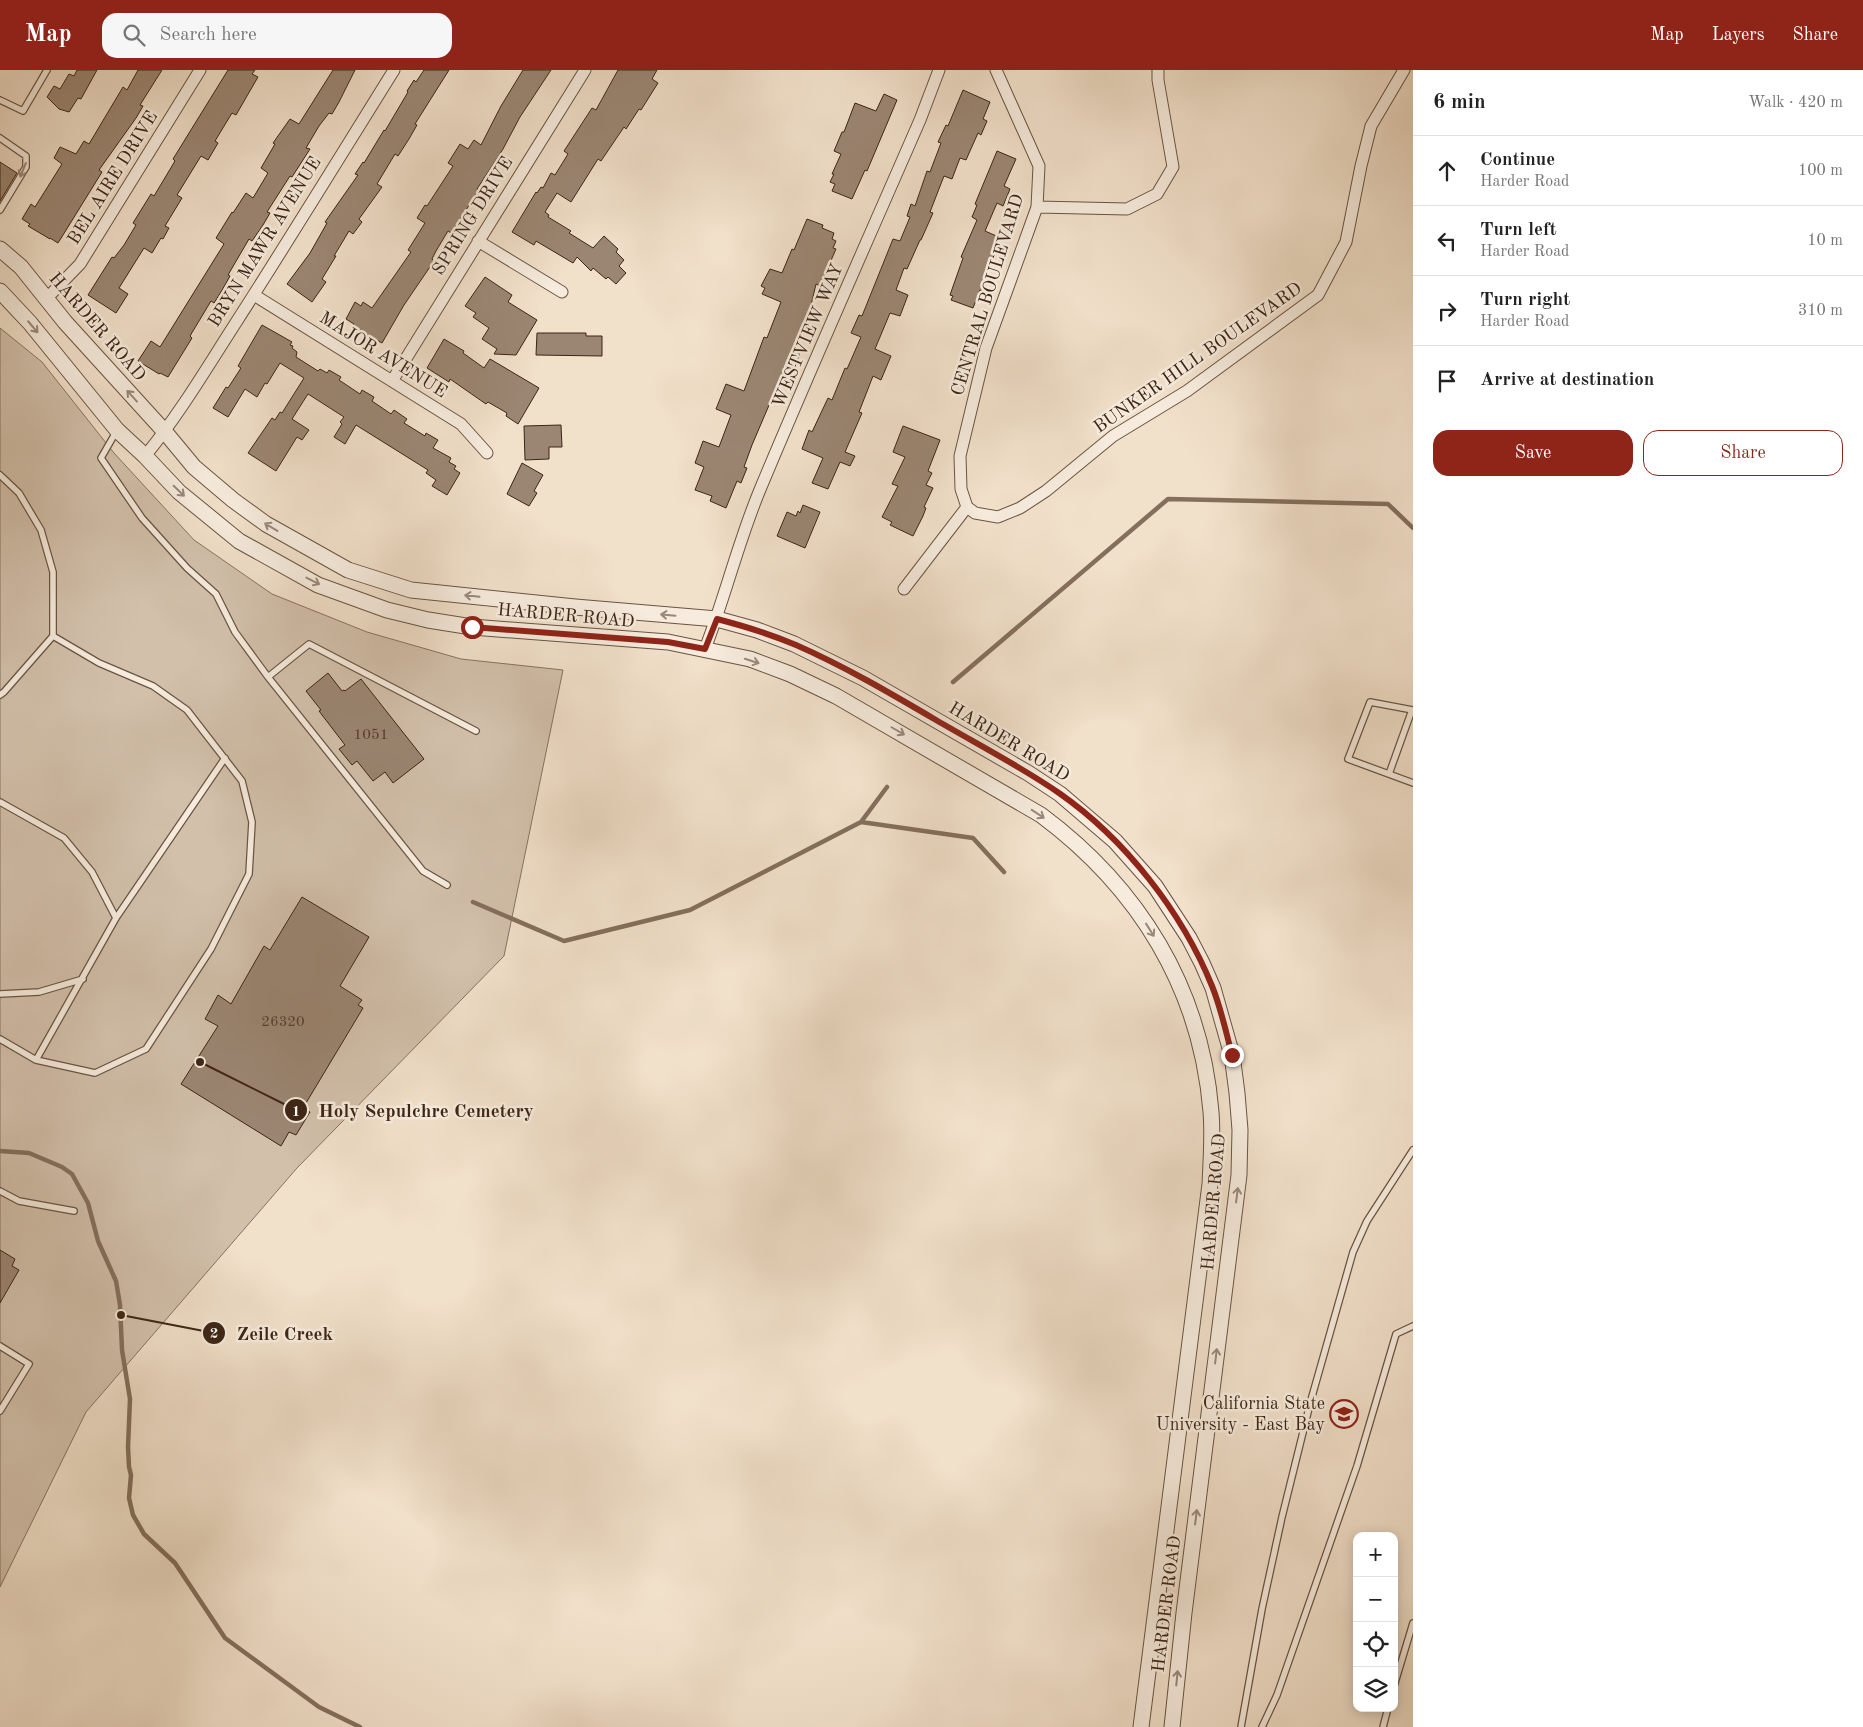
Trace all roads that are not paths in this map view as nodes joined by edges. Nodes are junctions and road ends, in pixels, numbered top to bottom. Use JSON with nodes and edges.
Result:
{"nodes":[{"id":1,"x":47,"y":70,"type":"edge"},
{"id":2,"x":200,"y":70,"type":"edge"},
{"id":3,"x":394,"y":70,"type":"edge"},
{"id":4,"x":585,"y":70,"type":"edge"},
{"id":5,"x":940,"y":70,"type":"edge"},
{"id":6,"x":996,"y":70,"type":"edge"},
{"id":7,"x":1158,"y":70,"type":"edge"},
{"id":8,"x":1404,"y":70,"type":"edge"},
{"id":9,"x":0,"y":100,"type":"edge"},
{"id":10,"x":0,"y":138,"type":"edge"},
{"id":11,"x":1037,"y":207,"type":"junction"},
{"id":12,"x":0,"y":210,"type":"edge"},
{"id":13,"x":478,"y":241,"type":"junction"},
{"id":14,"x":0,"y":249,"type":"edge"},
{"id":15,"x":0,"y":291,"type":"edge"},
{"id":16,"x":562,"y":292,"type":"dead end"},
{"id":17,"x":254,"y":295,"type":"junction"},
{"id":18,"x":46,"y":298,"type":"junction"},
{"id":19,"x":392,"y":381,"type":"junction"},
{"id":20,"x":117,"y":430,"type":"junction"},
{"id":21,"x":165,"y":432,"type":"junction"},
{"id":22,"x":487,"y":453,"type":"dead end"},
{"id":23,"x":145,"y":456,"type":"junction"},
{"id":24,"x":0,"y":475,"type":"edge"},
{"id":25,"x":967,"y":507,"type":"junction"},
{"id":26,"x":904,"y":589,"type":"dead end"},
{"id":27,"x":717,"y":619,"type":"junction"},
{"id":28,"x":52,"y":636,"type":"junction"},
{"id":29,"x":705,"y":649,"type":"junction"},
{"id":30,"x":268,"y":677,"type":"junction"},
{"id":31,"x":0,"y":695,"type":"edge"},
{"id":32,"x":1412,"y":710,"type":"edge"},
{"id":33,"x":476,"y":731,"type":"dead end"},
{"id":34,"x":225,"y":758,"type":"junction"},
{"id":35,"x":1389,"y":774,"type":"junction"},
{"id":36,"x":1413,"y":783,"type":"edge"},
{"id":37,"x":0,"y":802,"type":"edge"},
{"id":38,"x":447,"y":885,"type":"dead end"},
{"id":39,"x":116,"y":918,"type":"junction"},
{"id":40,"x":83,"y":979,"type":"junction"},
{"id":41,"x":0,"y":994,"type":"edge"},
{"id":42,"x":0,"y":1038,"type":"edge"},
{"id":43,"x":36,"y":1060,"type":"junction"},
{"id":44,"x":1413,"y":1150,"type":"edge"},
{"id":45,"x":0,"y":1191,"type":"edge"},
{"id":46,"x":74,"y":1210,"type":"dead end"},
{"id":47,"x":1413,"y":1326,"type":"edge"},
{"id":48,"x":0,"y":1346,"type":"edge"},
{"id":49,"x":0,"y":1411,"type":"edge"},
{"id":50,"x":1413,"y":1624,"type":"edge"},
{"id":51,"x":1398,"y":1673,"type":"edge"},
{"id":52,"x":1387,"y":1712,"type":"edge"},
{"id":53,"x":1141,"y":1727,"type":"edge"},
{"id":54,"x":1172,"y":1727,"type":"edge"},
{"id":55,"x":1241,"y":1727,"type":"edge"},
{"id":56,"x":1262,"y":1727,"type":"edge"},
{"id":57,"x":1383,"y":1727,"type":"edge"}],
"edges":[{"from":1,"to":9,"type":"lane"},
{"from":2,"to":18,"type":"street","name":"BEL AIRE DRIVE"},
{"from":3,"to":17,"type":"street","name":"BRYN MAWR AVENUE"},
{"from":4,"to":13,"type":"street","name":"SPRING DRIVE"},
{"from":5,"to":27,"type":"street","name":"WESTVIEW WAY"},
{"from":6,"to":11,"type":"street","name":"CENTRAL BOULEVARD"},
{"from":7,"to":11,"type":"street"},
{"from":8,"to":25,"type":"street","name":"BUNKER HILL BOULEVARD"},
{"from":10,"to":12,"type":"lane","one_way":true},
{"from":11,"to":25,"type":"street","name":"CENTRAL BOULEVARD"},
{"from":13,"to":16,"type":"street"},
{"from":13,"to":19,"type":"street","name":"SPRING DRIVE"},
{"from":14,"to":18,"type":"street","name":"HARDER ROAD"},
{"from":15,"to":20,"type":"street","name":"HARDER ROAD","one_way":true},
{"from":17,"to":19,"type":"street","name":"MAJOR AVENUE"},
{"from":17,"to":21,"type":"street","name":"BRYN MAWR AVENUE"},
{"from":21,"to":18,"type":"street","name":"HARDER ROAD","one_way":true},
{"from":19,"to":22,"type":"street","name":"MAJOR AVENUE"},
{"from":20,"to":23,"type":"street","name":"HARDER ROAD"},
{"from":20,"to":30,"type":"lane"},
{"from":21,"to":23,"type":"street"},
{"from":27,"to":21,"type":"street","name":"HARDER ROAD","one_way":true},
{"from":23,"to":29,"type":"street","name":"HARDER ROAD","one_way":true},
{"from":24,"to":28,"type":"lane"},
{"from":25,"to":26,"type":"street"},
{"from":27,"to":29,"type":"street"},
{"from":54,"to":27,"type":"street","name":"HARDER ROAD","one_way":true},
{"from":28,"to":31,"type":"lane"},
{"from":28,"to":34,"type":"lane"},
{"from":29,"to":53,"type":"street","name":"HARDER ROAD","one_way":true},
{"from":30,"to":33,"type":"lane"},
{"from":30,"to":38,"type":"lane"},
{"from":32,"to":35,"type":"lane"},
{"from":32,"to":35,"type":"lane"},
{"from":34,"to":39,"type":"lane"},
{"from":34,"to":43,"type":"lane"},
{"from":35,"to":36,"type":"lane"},
{"from":37,"to":39,"type":"lane"},
{"from":39,"to":40,"type":"lane"},
{"from":40,"to":41,"type":"lane"},
{"from":40,"to":43,"type":"lane"},
{"from":42,"to":43,"type":"lane"},
{"from":44,"to":55,"type":"lane"},
{"from":45,"to":46,"type":"lane"},
{"from":47,"to":56,"type":"lane"},
{"from":48,"to":49,"type":"lane"},
{"from":50,"to":51,"type":"lane"},
{"from":52,"to":57,"type":"lane"}]}
